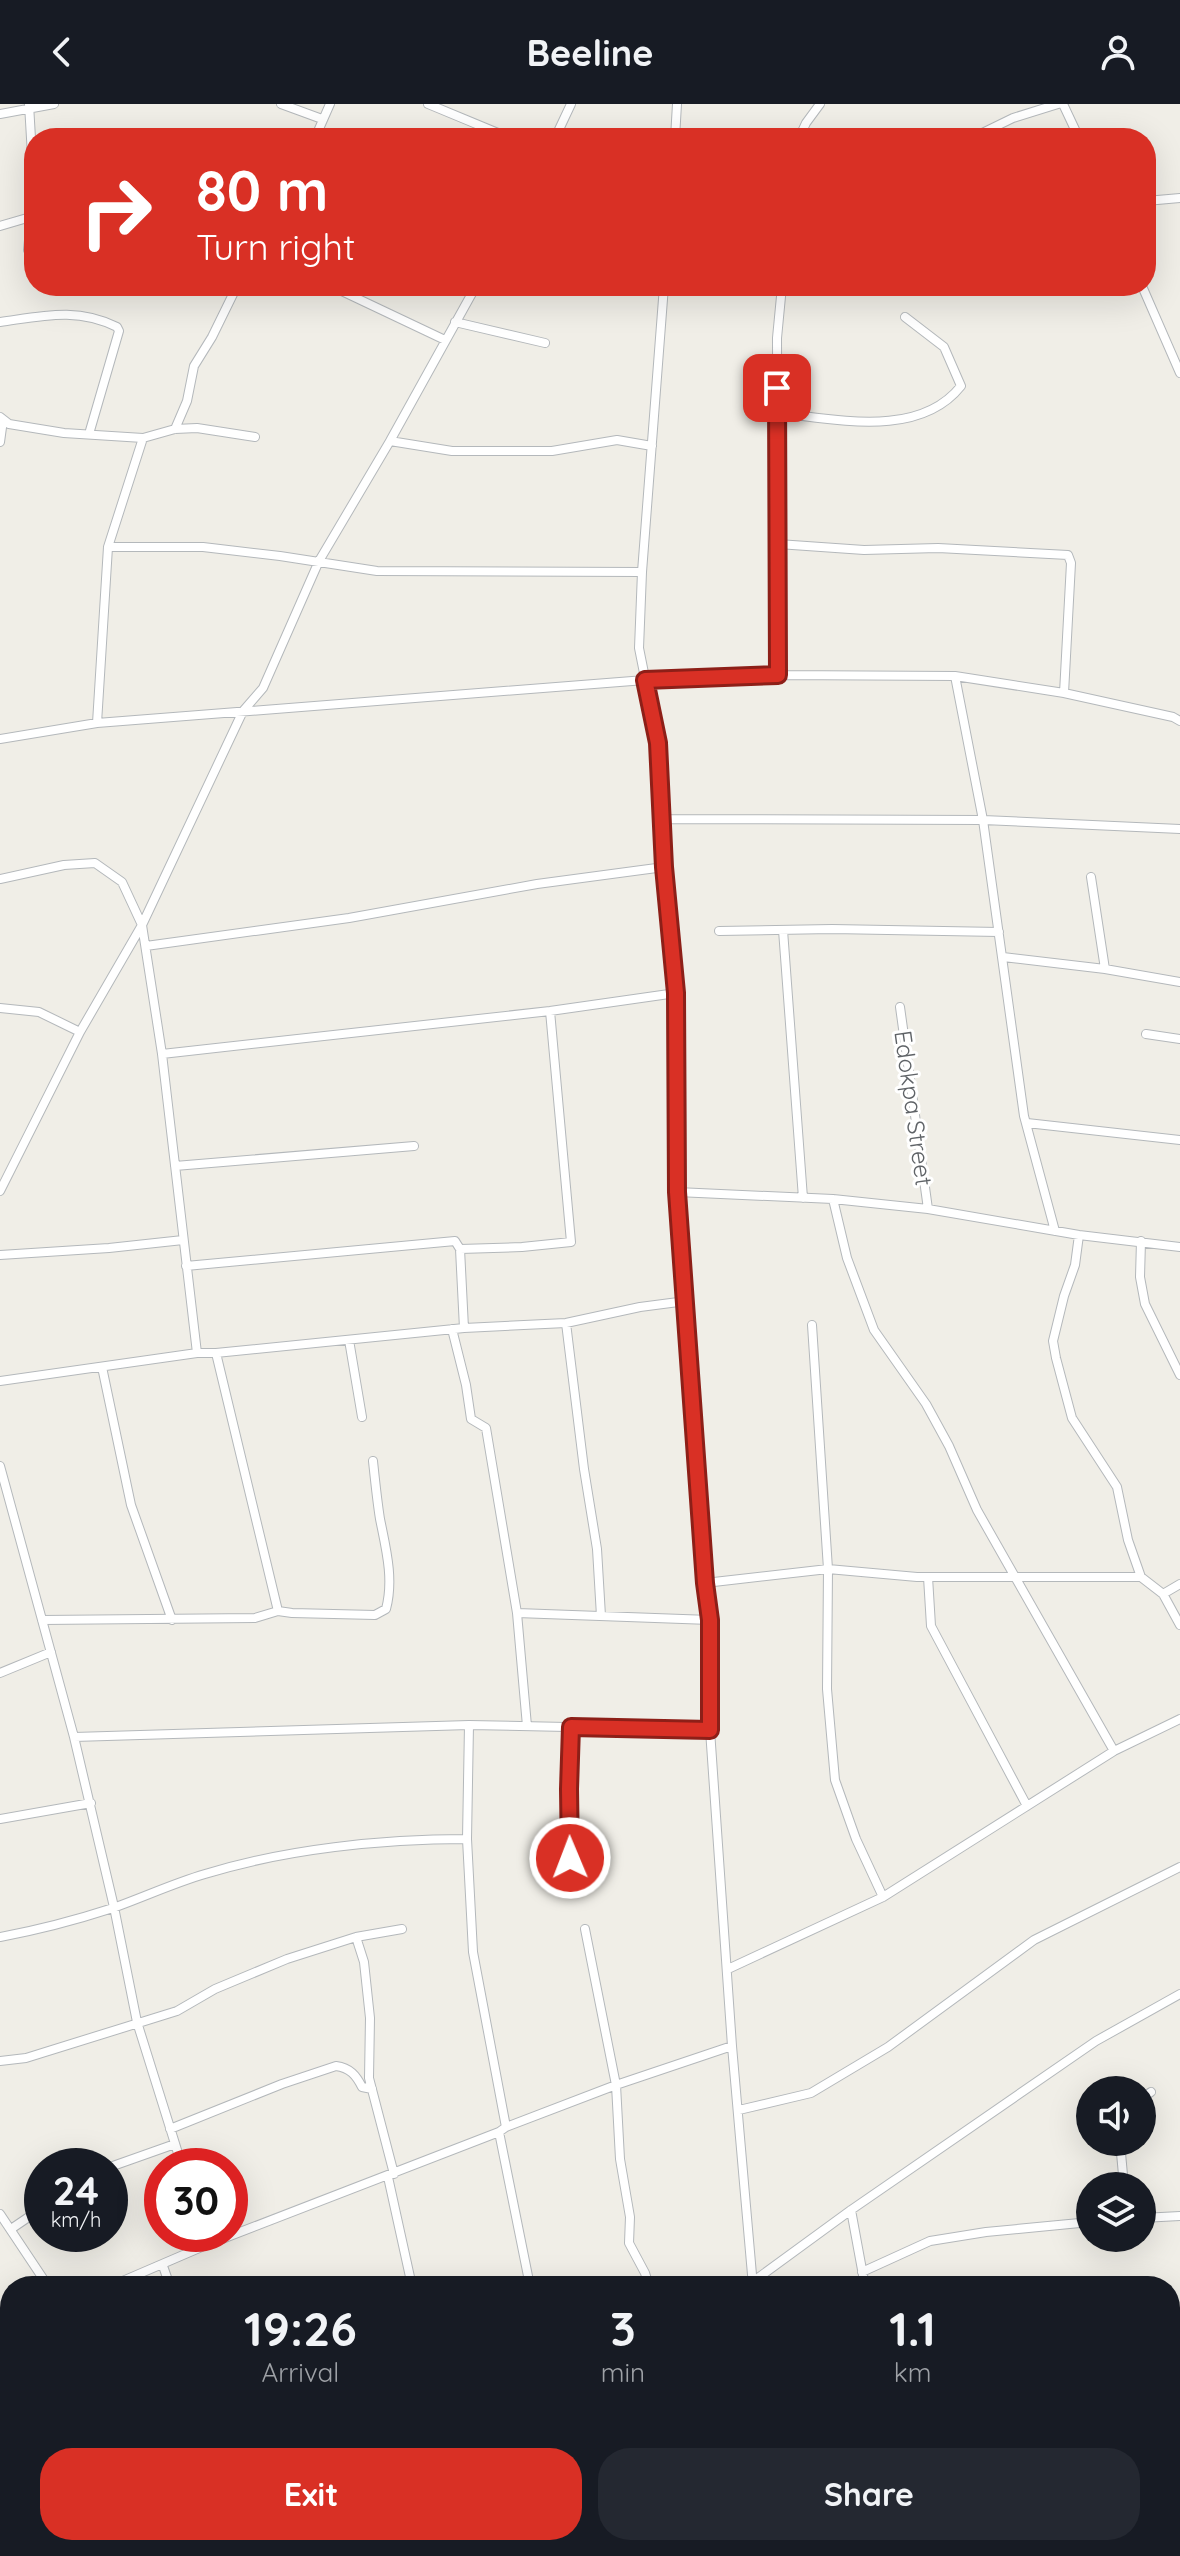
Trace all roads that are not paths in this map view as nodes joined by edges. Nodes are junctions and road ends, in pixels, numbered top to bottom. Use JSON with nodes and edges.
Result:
{"nodes":[{"id":1,"x":54,"y":104,"type":"edge"},
{"id":2,"x":281,"y":104,"type":"edge"},
{"id":3,"x":330,"y":104,"type":"edge"},
{"id":4,"x":428,"y":104,"type":"edge"},
{"id":5,"x":571,"y":104,"type":"edge"},
{"id":6,"x":677,"y":104,"type":"edge"},
{"id":7,"x":820,"y":104,"type":"edge"},
{"id":8,"x":1060,"y":104,"type":"edge"},
{"id":9,"x":29,"y":107,"type":"edge"},
{"id":10,"x":0,"y":114,"type":"edge"},
{"id":11,"x":322,"y":119,"type":"junction"},
{"id":12,"x":30,"y":128,"type":"edge"},
{"id":13,"x":319,"y":128,"type":"edge"},
{"id":14,"x":486,"y":128,"type":"edge"},
{"id":15,"x":560,"y":128,"type":"edge"},
{"id":16,"x":676,"y":128,"type":"edge"},
{"id":17,"x":804,"y":128,"type":"edge"},
{"id":18,"x":992,"y":128,"type":"edge"},
{"id":19,"x":1073,"y":128,"type":"edge"},
{"id":20,"x":1180,"y":198,"type":"edge"},
{"id":21,"x":1156,"y":200,"type":"edge"},
{"id":22,"x":24,"y":219,"type":"edge"},
{"id":23,"x":0,"y":226,"type":"edge"},
{"id":24,"x":232,"y":296,"type":"edge"},
{"id":25,"x":352,"y":296,"type":"edge"},
{"id":26,"x":470,"y":296,"type":"edge"},
{"id":27,"x":663,"y":296,"type":"edge"},
{"id":28,"x":781,"y":296,"type":"edge"},
{"id":29,"x":1146,"y":296,"type":"edge"},
{"id":30,"x":905,"y":317,"type":"dead end"},
{"id":31,"x":0,"y":322,"type":"edge"},
{"id":32,"x":455,"y":322,"type":"junction"},
{"id":33,"x":445,"y":340,"type":"junction"},
{"id":34,"x":545,"y":343,"type":"dead end"},
{"id":35,"x":1180,"y":373,"type":"edge"},
{"id":36,"x":777,"y":413,"type":"junction"},
{"id":37,"x":2,"y":418,"type":"edge"},
{"id":38,"x":175,"y":429,"type":"junction"},
{"id":39,"x":89,"y":434,"type":"junction"},
{"id":40,"x":255,"y":437,"type":"dead end"},
{"id":41,"x":143,"y":438,"type":"junction"},
{"id":42,"x":390,"y":441,"type":"junction"},
{"id":43,"x":0,"y":442,"type":"edge"},
{"id":44,"x":652,"y":446,"type":"junction"},
{"id":45,"x":778,"y":544,"type":"junction"},
{"id":46,"x":108,"y":547,"type":"junction"},
{"id":47,"x":319,"y":561,"type":"junction"},
{"id":48,"x":642,"y":572,"type":"junction"},
{"id":49,"x":778,"y":675,"type":"junction"},
{"id":50,"x":955,"y":676,"type":"junction"},
{"id":51,"x":645,"y":680,"type":"junction"},
{"id":52,"x":1064,"y":693,"type":"junction"},
{"id":53,"x":243,"y":711,"type":"junction"},
{"id":54,"x":1180,"y":721,"type":"edge"},
{"id":55,"x":97,"y":723,"type":"junction"},
{"id":56,"x":0,"y":739,"type":"edge"},
{"id":57,"x":662,"y":819,"type":"junction"},
{"id":58,"x":983,"y":820,"type":"junction"},
{"id":59,"x":1180,"y":829,"type":"edge"},
{"id":60,"x":664,"y":867,"type":"junction"},
{"id":61,"x":1091,"y":877,"type":"dead end"},
{"id":62,"x":0,"y":879,"type":"edge"},
{"id":63,"x":142,"y":925,"type":"junction"},
{"id":64,"x":783,"y":930,"type":"junction"},
{"id":65,"x":719,"y":931,"type":"dead end"},
{"id":66,"x":999,"y":932,"type":"junction"},
{"id":67,"x":146,"y":946,"type":"junction"},
{"id":68,"x":1003,"y":957,"type":"junction"},
{"id":69,"x":1105,"y":969,"type":"junction"},
{"id":70,"x":1180,"y":982,"type":"edge"},
{"id":71,"x":676,"y":993,"type":"junction"},
{"id":72,"x":900,"y":1007,"type":"dead end"},
{"id":73,"x":0,"y":1008,"type":"edge"},
{"id":74,"x":550,"y":1011,"type":"junction"},
{"id":75,"x":80,"y":1032,"type":"junction"},
{"id":76,"x":1146,"y":1034,"type":"dead end"},
{"id":77,"x":1180,"y":1039,"type":"edge"},
{"id":78,"x":162,"y":1054,"type":"junction"},
{"id":79,"x":1027,"y":1123,"type":"junction"},
{"id":80,"x":1180,"y":1140,"type":"edge"},
{"id":81,"x":414,"y":1146,"type":"dead end"},
{"id":82,"x":175,"y":1166,"type":"junction"},
{"id":83,"x":3,"y":1181,"type":"edge"},
{"id":84,"x":0,"y":1191,"type":"edge"},
{"id":85,"x":677,"y":1192,"type":"junction"},
{"id":86,"x":803,"y":1198,"type":"junction"},
{"id":87,"x":833,"y":1199,"type":"junction"},
{"id":88,"x":928,"y":1209,"type":"junction"},
{"id":89,"x":1055,"y":1231,"type":"junction"},
{"id":90,"x":1079,"y":1235,"type":"junction"},
{"id":91,"x":183,"y":1240,"type":"junction"},
{"id":92,"x":1141,"y":1241,"type":"junction"},
{"id":93,"x":1180,"y":1247,"type":"edge"},
{"id":94,"x":460,"y":1249,"type":"junction"},
{"id":95,"x":0,"y":1255,"type":"edge"},
{"id":96,"x":186,"y":1266,"type":"junction"},
{"id":97,"x":686,"y":1301,"type":"junction"},
{"id":98,"x":566,"y":1323,"type":"junction"},
{"id":99,"x":812,"y":1325,"type":"dead end"},
{"id":100,"x":464,"y":1328,"type":"junction"},
{"id":101,"x":452,"y":1329,"type":"junction"},
{"id":102,"x":349,"y":1340,"type":"junction"},
{"id":103,"x":197,"y":1353,"type":"junction"},
{"id":104,"x":216,"y":1353,"type":"junction"},
{"id":105,"x":102,"y":1367,"type":"junction"},
{"id":106,"x":1180,"y":1375,"type":"edge"},
{"id":107,"x":0,"y":1381,"type":"edge"},
{"id":108,"x":362,"y":1417,"type":"dead end"},
{"id":109,"x":373,"y":1461,"type":"dead end"},
{"id":110,"x":0,"y":1466,"type":"edge"},
{"id":111,"x":828,"y":1569,"type":"junction"},
{"id":112,"x":928,"y":1577,"type":"junction"},
{"id":113,"x":1018,"y":1577,"type":"junction"},
{"id":114,"x":1141,"y":1577,"type":"junction"},
{"id":115,"x":705,"y":1583,"type":"junction"},
{"id":116,"x":1180,"y":1584,"type":"edge"},
{"id":117,"x":1163,"y":1594,"type":"junction"},
{"id":118,"x":278,"y":1611,"type":"junction"},
{"id":119,"x":517,"y":1613,"type":"junction"},
{"id":120,"x":601,"y":1616,"type":"junction"},
{"id":121,"x":42,"y":1620,"type":"junction"},
{"id":122,"x":172,"y":1620,"type":"junction"},
{"id":123,"x":710,"y":1620,"type":"junction"},
{"id":124,"x":1180,"y":1625,"type":"edge"},
{"id":125,"x":51,"y":1652,"type":"junction"},
{"id":126,"x":0,"y":1673,"type":"edge"},
{"id":127,"x":1180,"y":1719,"type":"edge"},
{"id":128,"x":469,"y":1725,"type":"junction"},
{"id":129,"x":527,"y":1726,"type":"junction"},
{"id":130,"x":571,"y":1727,"type":"junction"},
{"id":131,"x":710,"y":1730,"type":"junction"},
{"id":132,"x":74,"y":1737,"type":"junction"},
{"id":133,"x":1114,"y":1751,"type":"junction"},
{"id":134,"x":91,"y":1803,"type":"junction"},
{"id":135,"x":1027,"y":1806,"type":"junction"},
{"id":136,"x":0,"y":1819,"type":"edge"},
{"id":137,"x":467,"y":1839,"type":"junction"},
{"id":138,"x":570,"y":1858,"type":"dead end"},
{"id":139,"x":1180,"y":1867,"type":"edge"},
{"id":140,"x":883,"y":1897,"type":"junction"},
{"id":141,"x":114,"y":1907,"type":"junction"},
{"id":142,"x":402,"y":1929,"type":"dead end"},
{"id":143,"x":585,"y":1929,"type":"dead end"},
{"id":144,"x":0,"y":1937,"type":"edge"},
{"id":145,"x":356,"y":1937,"type":"junction"},
{"id":146,"x":728,"y":1969,"type":"junction"},
{"id":147,"x":1180,"y":1994,"type":"edge"},
{"id":148,"x":137,"y":2022,"type":"junction"},
{"id":149,"x":732,"y":2046,"type":"junction"},
{"id":150,"x":0,"y":2061,"type":"edge"},
{"id":151,"x":616,"y":2085,"type":"junction"},
{"id":152,"x":372,"y":2089,"type":"junction"},
{"id":153,"x":739,"y":2110,"type":"junction"},
{"id":154,"x":170,"y":2129,"type":"junction"},
{"id":155,"x":503,"y":2130,"type":"junction"},
{"id":156,"x":175,"y":2144,"type":"junction"},
{"id":157,"x":176,"y":2148,"type":"edge"},
{"id":158,"x":128,"y":2161,"type":"edge"},
{"id":159,"x":391,"y":2176,"type":"junction"},
{"id":160,"x":851,"y":2210,"type":"junction"},
{"id":161,"x":0,"y":2214,"type":"edge"},
{"id":162,"x":1180,"y":2216,"type":"edge"},
{"id":163,"x":1156,"y":2217,"type":"edge"},
{"id":164,"x":24,"y":2220,"type":"edge"},
{"id":165,"x":1076,"y":2223,"type":"edge"},
{"id":166,"x":11,"y":2229,"type":"junction"},
{"id":167,"x":248,"y":2230,"type":"edge"},
{"id":168,"x":192,"y":2252,"type":"edge"},
{"id":169,"x":163,"y":2266,"type":"junction"},
{"id":170,"x":862,"y":2272,"type":"junction"},
{"id":171,"x":42,"y":2276,"type":"edge"},
{"id":172,"x":137,"y":2276,"type":"edge"},
{"id":173,"x":166,"y":2276,"type":"edge"},
{"id":174,"x":410,"y":2276,"type":"edge"},
{"id":175,"x":528,"y":2276,"type":"edge"},
{"id":176,"x":646,"y":2276,"type":"edge"},
{"id":177,"x":750,"y":2276,"type":"edge"},
{"id":178,"x":762,"y":2276,"type":"edge"},
{"id":179,"x":863,"y":2276,"type":"edge"}],
"edges":[{"from":1,"to":9,"type":"street"},
{"from":2,"to":11,"type":"street"},
{"from":3,"to":11,"type":"street"},
{"from":4,"to":14,"type":"street"},
{"from":5,"to":15,"type":"street"},
{"from":6,"to":16,"type":"street"},
{"from":7,"to":17,"type":"street"},
{"from":8,"to":18,"type":"street"},
{"from":8,"to":19,"type":"street"},
{"from":9,"to":10,"type":"street"},
{"from":9,"to":12,"type":"street"},
{"from":11,"to":13,"type":"street"},
{"from":20,"to":21,"type":"street"},
{"from":22,"to":23,"type":"street"},
{"from":24,"to":38,"type":"street"},
{"from":25,"to":33,"type":"street"},
{"from":26,"to":32,"type":"street"},
{"from":27,"to":44,"type":"street"},
{"from":28,"to":36,"type":"street"},
{"from":29,"to":35,"type":"street"},
{"from":30,"to":36,"type":"street"},
{"from":31,"to":39,"type":"street"},
{"from":32,"to":33,"type":"street"},
{"from":32,"to":34,"type":"street"},
{"from":33,"to":42,"type":"street"},
{"from":36,"to":45,"type":"street"},
{"from":37,"to":39,"type":"street"},
{"from":37,"to":43,"type":"street"},
{"from":38,"to":40,"type":"street"},
{"from":38,"to":41,"type":"street"},
{"from":39,"to":41,"type":"street"},
{"from":41,"to":46,"type":"street"},
{"from":42,"to":44,"type":"street"},
{"from":42,"to":47,"type":"street"},
{"from":44,"to":48,"type":"street"},
{"from":45,"to":49,"type":"street"},
{"from":45,"to":52,"type":"street"},
{"from":46,"to":47,"type":"street"},
{"from":46,"to":55,"type":"street"},
{"from":47,"to":48,"type":"street"},
{"from":47,"to":53,"type":"street"},
{"from":48,"to":51,"type":"street"},
{"from":49,"to":50,"type":"street"},
{"from":49,"to":51,"type":"street"},
{"from":50,"to":52,"type":"street"},
{"from":50,"to":58,"type":"street"},
{"from":51,"to":53,"type":"street"},
{"from":51,"to":57,"type":"street"},
{"from":52,"to":54,"type":"street"},
{"from":53,"to":55,"type":"street"},
{"from":53,"to":63,"type":"street"},
{"from":55,"to":56,"type":"street"},
{"from":57,"to":58,"type":"street"},
{"from":57,"to":60,"type":"street"},
{"from":58,"to":59,"type":"street"},
{"from":58,"to":66,"type":"street"},
{"from":60,"to":67,"type":"street"},
{"from":60,"to":71,"type":"street"},
{"from":61,"to":69,"type":"street"},
{"from":62,"to":63,"type":"street"},
{"from":63,"to":67,"type":"street"},
{"from":63,"to":75,"type":"street"},
{"from":64,"to":65,"type":"street"},
{"from":64,"to":66,"type":"street"},
{"from":64,"to":86,"type":"street"},
{"from":66,"to":68,"type":"street"},
{"from":67,"to":78,"type":"street"},
{"from":68,"to":69,"type":"street"},
{"from":68,"to":79,"type":"street"},
{"from":69,"to":70,"type":"street"},
{"from":71,"to":74,"type":"street"},
{"from":71,"to":85,"type":"street"},
{"from":72,"to":88,"type":"street","name":"Edokpa Street"},
{"from":73,"to":75,"type":"street"},
{"from":74,"to":78,"type":"street"},
{"from":74,"to":94,"type":"street"},
{"from":75,"to":83,"type":"street"},
{"from":76,"to":77,"type":"street"},
{"from":78,"to":82,"type":"street"},
{"from":79,"to":80,"type":"street"},
{"from":79,"to":89,"type":"street"},
{"from":81,"to":82,"type":"street"},
{"from":82,"to":91,"type":"street"},
{"from":83,"to":84,"type":"street"},
{"from":85,"to":86,"type":"street"},
{"from":85,"to":97,"type":"street"},
{"from":86,"to":87,"type":"street"},
{"from":87,"to":88,"type":"street"},
{"from":87,"to":113,"type":"street"},
{"from":88,"to":89,"type":"street"},
{"from":89,"to":90,"type":"street"},
{"from":90,"to":92,"type":"street"},
{"from":90,"to":114,"type":"street"},
{"from":91,"to":95,"type":"street"},
{"from":91,"to":96,"type":"street"},
{"from":92,"to":93,"type":"street"},
{"from":92,"to":106,"type":"street"},
{"from":94,"to":96,"type":"street"},
{"from":94,"to":100,"type":"street"},
{"from":96,"to":103,"type":"street"},
{"from":97,"to":98,"type":"street"},
{"from":97,"to":115,"type":"street"},
{"from":98,"to":100,"type":"street"},
{"from":98,"to":120,"type":"street"},
{"from":99,"to":111,"type":"street"},
{"from":100,"to":101,"type":"street"},
{"from":101,"to":102,"type":"street"},
{"from":101,"to":119,"type":"street"},
{"from":102,"to":104,"type":"street"},
{"from":102,"to":108,"type":"street"},
{"from":103,"to":104,"type":"street"},
{"from":103,"to":105,"type":"street"},
{"from":104,"to":118,"type":"street"},
{"from":105,"to":107,"type":"street"},
{"from":105,"to":122,"type":"street"},
{"from":109,"to":118,"type":"street"},
{"from":110,"to":121,"type":"street"},
{"from":111,"to":112,"type":"street"},
{"from":111,"to":115,"type":"street"},
{"from":111,"to":140,"type":"street"},
{"from":112,"to":113,"type":"street"},
{"from":112,"to":135,"type":"street"},
{"from":113,"to":114,"type":"street"},
{"from":113,"to":133,"type":"street"},
{"from":114,"to":117,"type":"street"},
{"from":115,"to":123,"type":"street"},
{"from":116,"to":117,"type":"street"},
{"from":117,"to":124,"type":"street"},
{"from":118,"to":122,"type":"street"},
{"from":119,"to":120,"type":"street"},
{"from":119,"to":129,"type":"street"},
{"from":120,"to":123,"type":"street"},
{"from":121,"to":122,"type":"street"},
{"from":121,"to":125,"type":"street"},
{"from":123,"to":131,"type":"street"},
{"from":125,"to":126,"type":"street"},
{"from":125,"to":132,"type":"street"},
{"from":127,"to":133,"type":"street"},
{"from":128,"to":129,"type":"street"},
{"from":128,"to":132,"type":"street"},
{"from":128,"to":137,"type":"street"},
{"from":129,"to":130,"type":"street"},
{"from":130,"to":131,"type":"street"},
{"from":130,"to":138,"type":"street"},
{"from":131,"to":146,"type":"street"},
{"from":132,"to":134,"type":"street"},
{"from":133,"to":135,"type":"street"},
{"from":134,"to":136,"type":"street"},
{"from":134,"to":141,"type":"street"},
{"from":135,"to":140,"type":"street"},
{"from":137,"to":141,"type":"street"},
{"from":137,"to":155,"type":"street"},
{"from":139,"to":153,"type":"street"},
{"from":140,"to":146,"type":"street"},
{"from":141,"to":144,"type":"street"},
{"from":141,"to":148,"type":"street"},
{"from":142,"to":145,"type":"street"},
{"from":143,"to":151,"type":"street"},
{"from":145,"to":148,"type":"street"},
{"from":145,"to":152,"type":"street"},
{"from":146,"to":149,"type":"street"},
{"from":147,"to":160,"type":"street"},
{"from":148,"to":150,"type":"street"},
{"from":148,"to":154,"type":"street"},
{"from":149,"to":151,"type":"street"},
{"from":149,"to":153,"type":"street"},
{"from":151,"to":155,"type":"street"},
{"from":151,"to":176,"type":"street"},
{"from":152,"to":154,"type":"street"},
{"from":152,"to":159,"type":"street"},
{"from":153,"to":177,"type":"street"},
{"from":154,"to":156,"type":"street"},
{"from":155,"to":159,"type":"street"},
{"from":155,"to":175,"type":"street"},
{"from":156,"to":157,"type":"street"},
{"from":156,"to":158,"type":"street"},
{"from":159,"to":167,"type":"street"},
{"from":159,"to":174,"type":"street"},
{"from":160,"to":170,"type":"street"},
{"from":160,"to":178,"type":"street"},
{"from":161,"to":166,"type":"street"},
{"from":162,"to":163,"type":"street"},
{"from":164,"to":166,"type":"street"},
{"from":165,"to":170,"type":"street"},
{"from":166,"to":171,"type":"street"},
{"from":168,"to":169,"type":"street"},
{"from":169,"to":172,"type":"street"},
{"from":169,"to":173,"type":"street"},
{"from":170,"to":179,"type":"street"}]}
